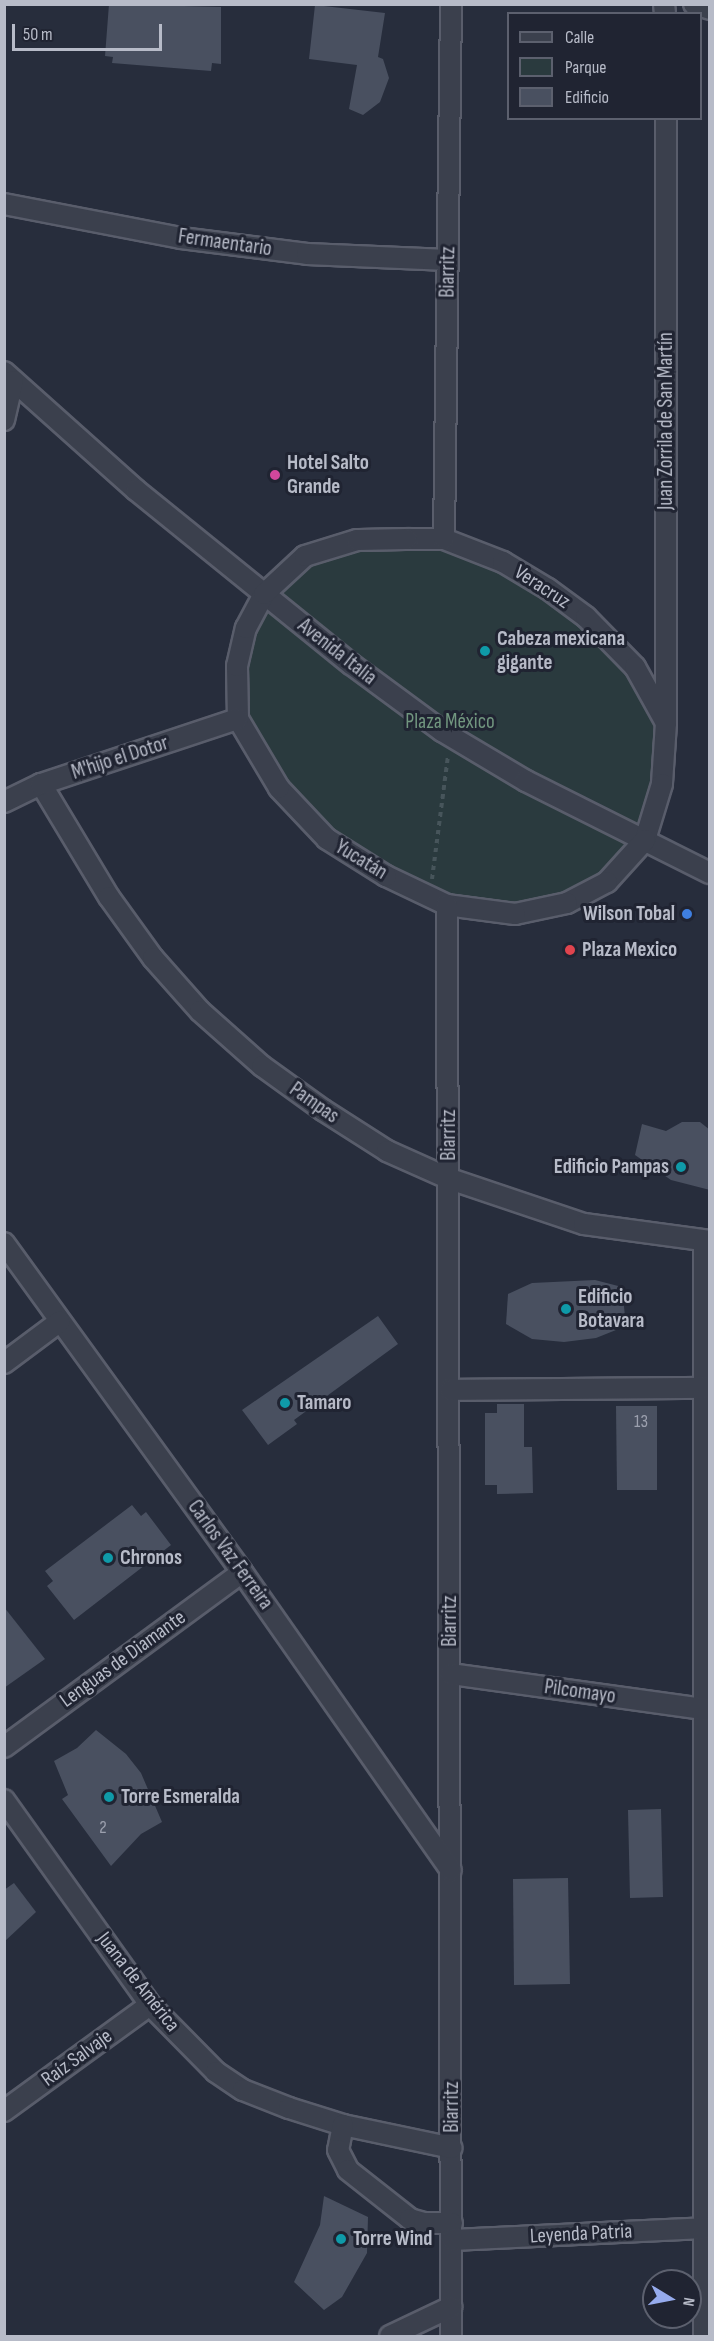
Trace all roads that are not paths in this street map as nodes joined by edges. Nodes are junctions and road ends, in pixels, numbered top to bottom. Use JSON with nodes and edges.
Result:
{"nodes":[{"id":1,"x":451,"y":4,"type":"edge"},
{"id":2,"x":694,"y":4,"type":"edge"},
{"id":3,"x":710,"y":9,"type":"edge"},
{"id":4,"x":666,"y":120,"type":"edge"},
{"id":5,"x":4,"y":204,"type":"edge"},
{"id":6,"x":448,"y":260,"type":"junction"},
{"id":7,"x":9,"y":377,"type":"edge"},
{"id":8,"x":4,"y":420,"type":"edge"},
{"id":9,"x":444,"y":539,"type":"junction"},
{"id":10,"x":264,"y":594,"type":"junction"},
{"id":11,"x":238,"y":719,"type":"junction"},
{"id":12,"x":666,"y":723,"type":"junction"},
{"id":13,"x":42,"y":784,"type":"junction"},
{"id":14,"x":4,"y":802,"type":"edge"},
{"id":15,"x":645,"y":840,"type":"junction"},
{"id":16,"x":710,"y":873,"type":"edge"},
{"id":17,"x":439,"y":901,"type":"junction"},
{"id":18,"x":450,"y":1179,"type":"junction"},
{"id":19,"x":707,"y":1241,"type":"edge"},
{"id":20,"x":4,"y":1244,"type":"edge"},
{"id":21,"x":59,"y":1322,"type":"junction"},
{"id":22,"x":4,"y":1363,"type":"edge"},
{"id":23,"x":704,"y":1388,"type":"junction"},
{"id":24,"x":450,"y":1390,"type":"junction"},
{"id":25,"x":242,"y":1572,"type":"junction"},
{"id":26,"x":451,"y":1674,"type":"junction"},
{"id":27,"x":707,"y":1710,"type":"edge"},
{"id":28,"x":4,"y":1747,"type":"edge"},
{"id":29,"x":4,"y":1800,"type":"edge"},
{"id":30,"x":451,"y":1870,"type":"junction"},
{"id":31,"x":150,"y":2005,"type":"junction"},
{"id":32,"x":4,"y":2111,"type":"edge"},
{"id":33,"x":343,"y":2125,"type":"junction"},
{"id":34,"x":452,"y":2148,"type":"junction"},
{"id":35,"x":707,"y":2228,"type":"edge"},
{"id":36,"x":452,"y":2231,"type":"junction"},
{"id":37,"x":451,"y":2307,"type":"junction"},
{"id":38,"x":390,"y":2337,"type":"edge"},
{"id":39,"x":451,"y":2337,"type":"edge"},
{"id":40,"x":704,"y":2337,"type":"edge"}],
"edges":[{"from":1,"to":6,"type":"street","name":"Biarritz"},
{"from":2,"to":3,"type":"street"},
{"from":4,"to":12,"type":"street","name":"Juan Zorrila de San Martín"},
{"from":5,"to":6,"type":"street","name":"Fermaentario"},
{"from":6,"to":9,"type":"street","name":"Biarritz"},
{"from":7,"to":8,"type":"street"},
{"from":7,"to":10,"type":"street","name":"Avenida Italia"},
{"from":9,"to":10,"type":"street","name":"Veracruz"},
{"from":9,"to":12,"type":"street","name":"Veracruz"},
{"from":10,"to":11,"type":"street","name":"Yucatán"},
{"from":10,"to":15,"type":"street","name":"Avenida Italia"},
{"from":11,"to":13,"type":"street","name":"M'hijo el Dotor"},
{"from":11,"to":17,"type":"street","name":"Yucatán"},
{"from":12,"to":15,"type":"street"},
{"from":13,"to":14,"type":"street","name":"M'hijo el Dotor"},
{"from":13,"to":18,"type":"street","name":"Pampas"},
{"from":15,"to":16,"type":"street","name":"Avenida Italia"},
{"from":15,"to":17,"type":"street","name":"Yucatán"},
{"from":17,"to":18,"type":"street","name":"Biarritz"},
{"from":18,"to":19,"type":"street","name":"Pampas"},
{"from":18,"to":24,"type":"street","name":"Biarritz"},
{"from":19,"to":23,"type":"street"},
{"from":20,"to":21,"type":"street","name":"Carlos Vaz Ferreira"},
{"from":21,"to":22,"type":"street"},
{"from":21,"to":25,"type":"street","name":"Carlos Vaz Ferreira"},
{"from":23,"to":24,"type":"street"},
{"from":23,"to":27,"type":"street"},
{"from":24,"to":26,"type":"street","name":"Biarritz"},
{"from":25,"to":28,"type":"street","name":"Lenguas de Diamante"},
{"from":25,"to":30,"type":"street","name":"Carlos Vaz Ferreira"},
{"from":26,"to":27,"type":"street","name":"Pilcomayo"},
{"from":26,"to":30,"type":"street","name":"Biarritz"},
{"from":27,"to":35,"type":"street"},
{"from":29,"to":31,"type":"street","name":"Juana de América"},
{"from":30,"to":34,"type":"street","name":"Biarritz"},
{"from":31,"to":32,"type":"street","name":"Raíz Salvaje"},
{"from":31,"to":33,"type":"street","name":"Juana de América"},
{"from":33,"to":34,"type":"street","name":"Juana de América"},
{"from":33,"to":36,"type":"street","name":"Leyenda Patria"},
{"from":34,"to":36,"type":"street","name":"Biarritz"},
{"from":35,"to":36,"type":"street","name":"Leyenda Patria"},
{"from":35,"to":40,"type":"street"},
{"from":36,"to":37,"type":"street","name":"Biarritz"},
{"from":37,"to":38,"type":"street"},
{"from":37,"to":39,"type":"street","name":"Biarritz"}]}
